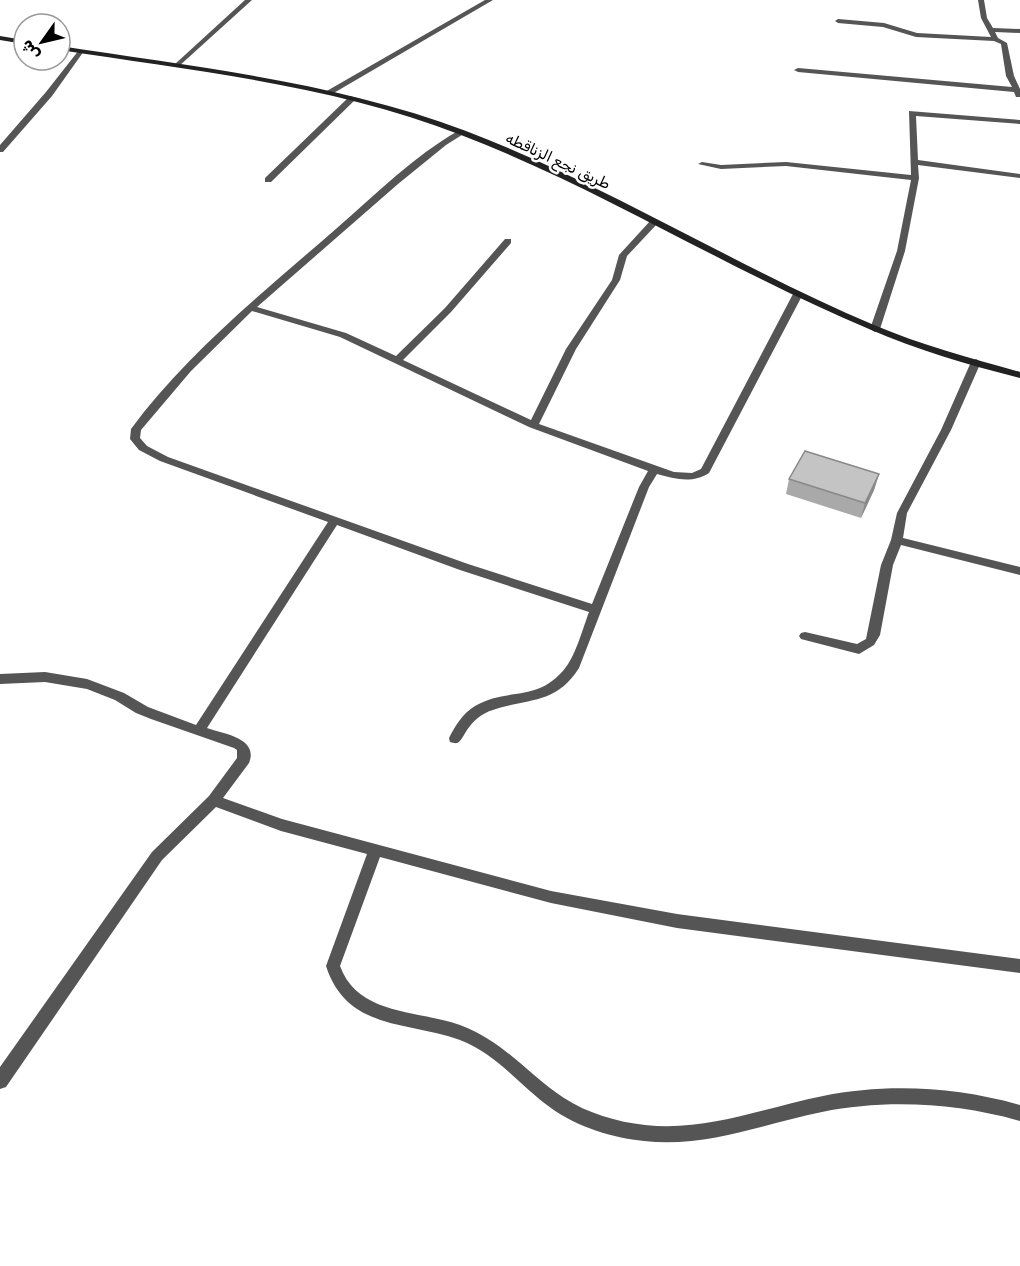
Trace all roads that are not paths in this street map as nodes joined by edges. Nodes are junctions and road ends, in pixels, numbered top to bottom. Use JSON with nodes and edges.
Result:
{"nodes":[{"id":1,"x":249,"y":0,"type":"edge"},
{"id":2,"x":490,"y":0,"type":"edge"},
{"id":3,"x":981,"y":0,"type":"edge"},
{"id":4,"x":838,"y":21,"type":"dead end"},
{"id":5,"x":991,"y":30,"type":"junction"},
{"id":6,"x":1020,"y":31,"type":"edge"},
{"id":7,"x":994,"y":39,"type":"junction"},
{"id":8,"x":72,"y":50,"type":"edge"},
{"id":9,"x":81,"y":51,"type":"junction"},
{"id":10,"x":176,"y":66,"type":"junction"},
{"id":11,"x":798,"y":70,"type":"dead end"},
{"id":12,"x":329,"y":92,"type":"junction"},
{"id":13,"x":1018,"y":93,"type":"edge"},
{"id":14,"x":353,"y":98,"type":"junction"},
{"id":15,"x":1020,"y":122,"type":"edge"},
{"id":16,"x":461,"y":133,"type":"junction"},
{"id":17,"x":0,"y":150,"type":"edge"},
{"id":18,"x":914,"y":162,"type":"junction"},
{"id":19,"x":702,"y":164,"type":"dead end"},
{"id":20,"x":1020,"y":176,"type":"edge"},
{"id":21,"x":915,"y":178,"type":"junction"},
{"id":22,"x":268,"y":180,"type":"dead end"},
{"id":23,"x":654,"y":222,"type":"junction"},
{"id":24,"x":508,"y":241,"type":"dead end"},
{"id":25,"x":798,"y":294,"type":"junction"},
{"id":26,"x":250,"y":308,"type":"junction"},
{"id":27,"x":875,"y":329,"type":"junction"},
{"id":28,"x":398,"y":360,"type":"junction"},
{"id":29,"x":976,"y":362,"type":"junction"},
{"id":30,"x":1020,"y":375,"type":"edge"},
{"id":31,"x":533,"y":425,"type":"junction"},
{"id":32,"x":654,"y":469,"type":"junction"},
{"id":33,"x":335,"y":520,"type":"junction"},
{"id":34,"x":897,"y":540,"type":"junction"},
{"id":35,"x":1020,"y":571,"type":"edge"},
{"id":36,"x":597,"y":610,"type":"junction"},
{"id":37,"x":806,"y":636,"type":"dead end"},
{"id":38,"x":1,"y":682,"type":"edge"},
{"id":39,"x":199,"y":731,"type":"junction"},
{"id":40,"x":455,"y":738,"type":"dead end"},
{"id":41,"x":214,"y":800,"type":"junction"},
{"id":42,"x":375,"y":852,"type":"junction"},
{"id":43,"x":1020,"y":966,"type":"edge"},
{"id":44,"x":0,"y":1081,"type":"edge"},
{"id":45,"x":1020,"y":1113,"type":"edge"}],
"edges":[{"from":1,"to":10,"type":"street"},
{"from":2,"to":12,"type":"street"},
{"from":3,"to":5,"type":"street"},
{"from":4,"to":7,"type":"street"},
{"from":5,"to":6,"type":"street"},
{"from":5,"to":7,"type":"street"},
{"from":7,"to":13,"type":"street"},
{"from":8,"to":9,"type":"street","name":"طريق نجع الزناقطه"},
{"from":9,"to":10,"type":"street","name":"طريق نجع الزناقطه"},
{"from":9,"to":17,"type":"street"},
{"from":10,"to":12,"type":"street","name":"طريق نجع الزناقطه"},
{"from":11,"to":13,"type":"street"},
{"from":12,"to":14,"type":"street","name":"طريق نجع الزناقطه"},
{"from":14,"to":16,"type":"street","name":"طريق نجع الزناقطه"},
{"from":14,"to":22,"type":"street"},
{"from":15,"to":18,"type":"street"},
{"from":16,"to":23,"type":"street","name":"طريق نجع الزناقطه"},
{"from":16,"to":26,"type":"street"},
{"from":18,"to":20,"type":"street"},
{"from":18,"to":21,"type":"street"},
{"from":19,"to":21,"type":"street"},
{"from":21,"to":27,"type":"street"},
{"from":23,"to":25,"type":"street","name":"طريق نجع الزناقطه"},
{"from":23,"to":31,"type":"street"},
{"from":24,"to":28,"type":"street"},
{"from":25,"to":27,"type":"street","name":"طريق نجع الزناقطه"},
{"from":25,"to":32,"type":"street"},
{"from":26,"to":28,"type":"street"},
{"from":26,"to":33,"type":"street"},
{"from":27,"to":29,"type":"street","name":"طريق نجع الزناقطه"},
{"from":28,"to":31,"type":"street"},
{"from":29,"to":30,"type":"street","name":"طريق نجع الزناقطه"},
{"from":29,"to":34,"type":"street"},
{"from":31,"to":32,"type":"street"},
{"from":32,"to":36,"type":"street"},
{"from":33,"to":36,"type":"street"},
{"from":33,"to":39,"type":"street"},
{"from":34,"to":35,"type":"street"},
{"from":34,"to":37,"type":"street"},
{"from":36,"to":40,"type":"street"},
{"from":38,"to":39,"type":"street"},
{"from":39,"to":41,"type":"street"},
{"from":41,"to":42,"type":"street"},
{"from":41,"to":44,"type":"street"},
{"from":42,"to":43,"type":"street"},
{"from":42,"to":45,"type":"street"}]}
